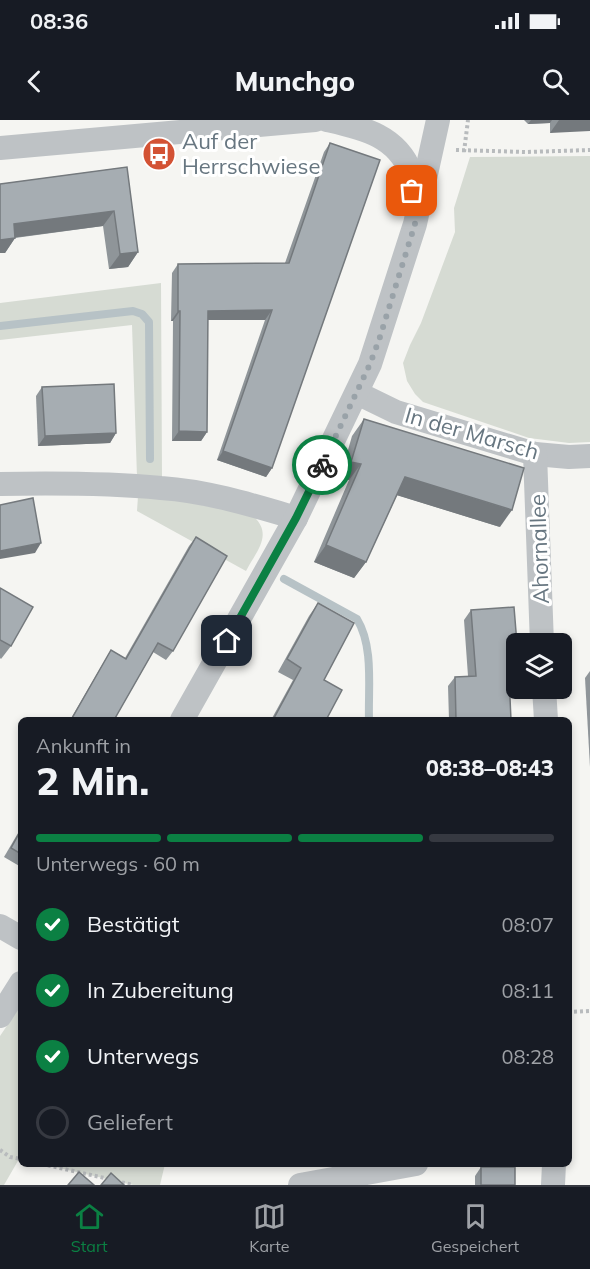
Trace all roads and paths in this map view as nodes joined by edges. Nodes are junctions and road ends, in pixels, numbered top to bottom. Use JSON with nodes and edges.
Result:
{"nodes":[{"id":1,"x":315,"y":120,"type":"edge"},
{"id":2,"x":327,"y":120,"type":"edge"},
{"id":3,"x":438,"y":120,"type":"edge"},
{"id":4,"x":468,"y":120,"type":"edge"},
{"id":5,"x":119,"y":128,"type":"edge"},
{"id":6,"x":0,"y":148,"type":"edge"},
{"id":7,"x":590,"y":150,"type":"edge"},
{"id":8,"x":415,"y":224,"type":"junction"},
{"id":9,"x":357,"y":393,"type":"junction"},
{"id":10,"x":535,"y":454,"type":"junction"},
{"id":11,"x":590,"y":456,"type":"edge"},
{"id":12,"x":0,"y":484,"type":"edge"},
{"id":13,"x":296,"y":518,"type":"junction"},
{"id":14,"x":542,"y":633,"type":"edge"},
{"id":15,"x":545,"y":699,"type":"edge"},
{"id":16,"x":184,"y":717,"type":"edge"},
{"id":17,"x":546,"y":717,"type":"edge"},
{"id":18,"x":0,"y":926,"type":"edge"},
{"id":19,"x":18,"y":936,"type":"edge"},
{"id":20,"x":18,"y":989,"type":"edge"},
{"id":21,"x":590,"y":1011,"type":"edge"},
{"id":22,"x":572,"y":1012,"type":"edge"},
{"id":23,"x":0,"y":1016,"type":"edge"},
{"id":24,"x":0,"y":1150,"type":"edge"},
{"id":25,"x":18,"y":1158,"type":"edge"},
{"id":26,"x":55,"y":1167,"type":"edge"},
{"id":27,"x":399,"y":1167,"type":"edge"},
{"id":28,"x":554,"y":1167,"type":"edge"},
{"id":29,"x":133,"y":1185,"type":"edge"},
{"id":30,"x":300,"y":1185,"type":"edge"},
{"id":31,"x":553,"y":1185,"type":"edge"}],
"edges":[{"from":1,"to":5,"type":"street"},
{"from":2,"to":8,"type":"street"},
{"from":3,"to":8,"type":"street"},
{"from":4,"to":7,"type":"path"},
{"from":5,"to":6,"type":"street"},
{"from":8,"to":9,"type":"street"},
{"from":9,"to":10,"type":"street","name":"In der Marsch"},
{"from":9,"to":13,"type":"street"},
{"from":10,"to":11,"type":"street","name":"In der Marsch"},
{"from":10,"to":14,"type":"street","name":"Ahornallee"},
{"from":12,"to":13,"type":"street"},
{"from":13,"to":16,"type":"street"},
{"from":15,"to":17,"type":"street"},
{"from":18,"to":19,"type":"street"},
{"from":20,"to":23,"type":"street"},
{"from":21,"to":22,"type":"path"},
{"from":24,"to":25,"type":"path"},
{"from":26,"to":29,"type":"path"},
{"from":27,"to":30,"type":"street"},
{"from":28,"to":31,"type":"street"}]}
